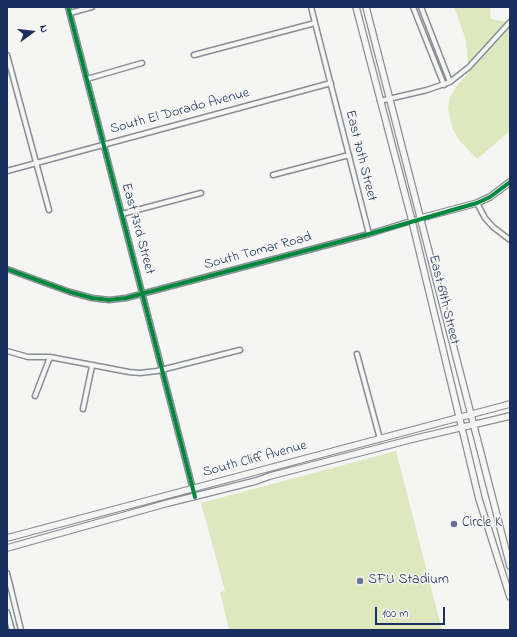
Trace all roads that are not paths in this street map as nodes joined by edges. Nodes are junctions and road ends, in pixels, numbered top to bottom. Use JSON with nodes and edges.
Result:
{"nodes":[{"id":1,"x":68,"y":7,"type":"edge"},
{"id":2,"x":92,"y":7,"type":"edge"},
{"id":3,"x":311,"y":7,"type":"edge"},
{"id":4,"x":356,"y":7,"type":"edge"},
{"id":5,"x":366,"y":7,"type":"edge"},
{"id":6,"x":413,"y":7,"type":"edge"},
{"id":7,"x":422,"y":7,"type":"edge"},
{"id":8,"x":70,"y":13,"type":"junction"},
{"id":9,"x":510,"y":22,"type":"edge"},
{"id":10,"x":315,"y":23,"type":"junction"},
{"id":11,"x":7,"y":55,"type":"edge"},
{"id":12,"x":194,"y":55,"type":"dead end"},
{"id":13,"x":142,"y":63,"type":"dead end"},
{"id":14,"x":9,"y":73,"type":"edge"},
{"id":15,"x":87,"y":79,"type":"junction"},
{"id":16,"x":450,"y":82,"type":"junction"},
{"id":17,"x":331,"y":83,"type":"junction"},
{"id":18,"x":444,"y":85,"type":"junction"},
{"id":19,"x":391,"y":99,"type":"junction"},
{"id":20,"x":380,"y":101,"type":"junction"},
{"id":21,"x":104,"y":144,"type":"junction"},
{"id":22,"x":349,"y":155,"type":"junction"},
{"id":23,"x":36,"y":163,"type":"junction"},
{"id":24,"x":7,"y":170,"type":"edge"},
{"id":25,"x":272,"y":175,"type":"dead end"},
{"id":26,"x":510,"y":182,"type":"edge"},
{"id":27,"x":201,"y":194,"type":"dead end"},
{"id":28,"x":477,"y":203,"type":"junction"},
{"id":29,"x":49,"y":210,"type":"dead end"},
{"id":30,"x":122,"y":214,"type":"junction"},
{"id":31,"x":421,"y":218,"type":"junction"},
{"id":32,"x":412,"y":221,"type":"junction"},
{"id":33,"x":369,"y":234,"type":"junction"},
{"id":34,"x":510,"y":240,"type":"edge"},
{"id":35,"x":7,"y":269,"type":"edge"},
{"id":36,"x":143,"y":294,"type":"junction"},
{"id":37,"x":240,"y":350,"type":"dead end"},
{"id":38,"x":7,"y":351,"type":"edge"},
{"id":39,"x":357,"y":354,"type":"dead end"},
{"id":40,"x":50,"y":357,"type":"junction"},
{"id":41,"x":92,"y":366,"type":"junction"},
{"id":42,"x":162,"y":369,"type":"junction"},
{"id":43,"x":35,"y":396,"type":"dead end"},
{"id":44,"x":510,"y":404,"type":"edge"},
{"id":45,"x":83,"y":409,"type":"dead end"},
{"id":46,"x":472,"y":414,"type":"junction"},
{"id":47,"x":510,"y":416,"type":"edge"},
{"id":48,"x":459,"y":417,"type":"junction"},
{"id":49,"x":474,"y":424,"type":"junction"},
{"id":50,"x":462,"y":427,"type":"junction"},
{"id":51,"x":380,"y":439,"type":"junction"},
{"id":52,"x":193,"y":489,"type":"junction"},
{"id":53,"x":195,"y":497,"type":"junction"},
{"id":54,"x":7,"y":538,"type":"edge"},
{"id":55,"x":7,"y":548,"type":"edge"},
{"id":56,"x":510,"y":566,"type":"edge"},
{"id":57,"x":7,"y":574,"type":"edge"},
{"id":58,"x":510,"y":597,"type":"edge"},
{"id":59,"x":7,"y":612,"type":"edge"},
{"id":60,"x":12,"y":630,"type":"edge"},
{"id":61,"x":21,"y":630,"type":"edge"}],
"edges":[{"from":1,"to":8,"type":"street","name":"East 73rd Street"},
{"from":2,"to":8,"type":"street"},
{"from":3,"to":10,"type":"street","name":"East 70th Street"},
{"from":4,"to":20,"type":"main road","name":"East 69th Street"},
{"from":5,"to":19,"type":"main road","name":"East 69th Street"},
{"from":6,"to":18,"type":"street"},
{"from":7,"to":16,"type":"street"},
{"from":8,"to":15,"type":"street","name":"East 73rd Street"},
{"from":9,"to":16,"type":"street"},
{"from":10,"to":12,"type":"street"},
{"from":10,"to":17,"type":"street","name":"East 70th Street"},
{"from":11,"to":14,"type":"street"},
{"from":13,"to":15,"type":"street"},
{"from":14,"to":23,"type":"street"},
{"from":15,"to":21,"type":"street","name":"East 73rd Street"},
{"from":16,"to":18,"type":"street"},
{"from":17,"to":21,"type":"street","name":"South El Dorado Avenue"},
{"from":17,"to":22,"type":"street","name":"East 70th Street"},
{"from":18,"to":19,"type":"street"},
{"from":19,"to":20,"type":"street"},
{"from":19,"to":31,"type":"main road","name":"East 69th Street"},
{"from":20,"to":32,"type":"main road","name":"East 69th Street"},
{"from":21,"to":23,"type":"street","name":"South El Dorado Avenue"},
{"from":21,"to":30,"type":"street","name":"East 73rd Street"},
{"from":22,"to":25,"type":"street"},
{"from":22,"to":33,"type":"street","name":"East 70th Street"},
{"from":23,"to":24,"type":"street","name":"South El Dorado Avenue"},
{"from":23,"to":29,"type":"street"},
{"from":26,"to":28,"type":"main road","name":"South Tomar Road"},
{"from":27,"to":30,"type":"street"},
{"from":28,"to":31,"type":"main road","name":"South Tomar Road"},
{"from":28,"to":34,"type":"street"},
{"from":30,"to":36,"type":"street","name":"East 73rd Street"},
{"from":31,"to":32,"type":"street","name":"South Tomar Road"},
{"from":31,"to":46,"type":"main road","name":"East 69th Street"},
{"from":32,"to":33,"type":"street","name":"South Tomar Road"},
{"from":32,"to":48,"type":"main road","name":"East 69th Street"},
{"from":33,"to":36,"type":"street","name":"South Tomar Road"},
{"from":35,"to":36,"type":"street","name":"South Tomar Road"},
{"from":36,"to":42,"type":"street","name":"East 73rd Street"},
{"from":37,"to":42,"type":"street"},
{"from":38,"to":40,"type":"street"},
{"from":39,"to":51,"type":"street"},
{"from":40,"to":41,"type":"street"},
{"from":40,"to":43,"type":"street"},
{"from":41,"to":42,"type":"street"},
{"from":41,"to":45,"type":"street"},
{"from":42,"to":52,"type":"street","name":"East 73rd Street"},
{"from":44,"to":46,"type":"main road","name":"South Cliff Avenue"},
{"from":46,"to":48,"type":"main road","name":"South Cliff Avenue"},
{"from":46,"to":49,"type":"main road","name":"East 69th Street"},
{"from":47,"to":49,"type":"main road","name":"South Cliff Avenue"},
{"from":48,"to":50,"type":"main road","name":"East 69th Street"},
{"from":48,"to":51,"type":"main road","name":"South Cliff Avenue"},
{"from":49,"to":50,"type":"main road","name":"South Cliff Avenue"},
{"from":49,"to":56,"type":"main road","name":"East 69th Street"},
{"from":50,"to":53,"type":"main road","name":"South Cliff Avenue"},
{"from":50,"to":58,"type":"main road","name":"East 69th Street"},
{"from":51,"to":52,"type":"main road","name":"South Cliff Avenue"},
{"from":52,"to":53,"type":"street","name":"East 73rd Street"},
{"from":52,"to":54,"type":"main road","name":"South Cliff Avenue"},
{"from":53,"to":55,"type":"main road","name":"South Cliff Avenue"},
{"from":57,"to":61,"type":"street"},
{"from":59,"to":60,"type":"street"}]}
